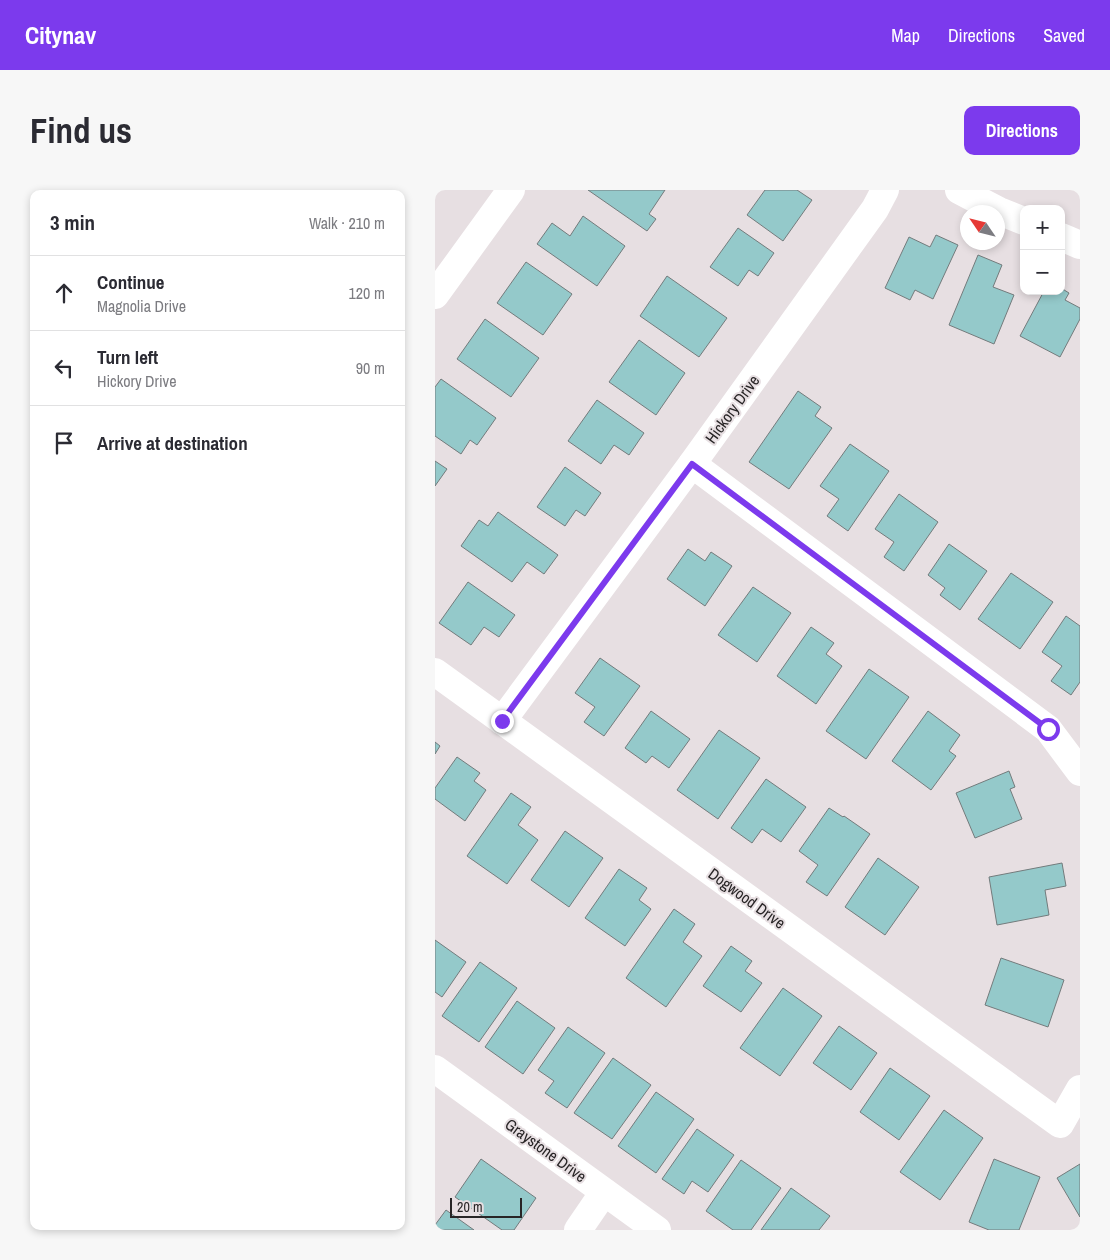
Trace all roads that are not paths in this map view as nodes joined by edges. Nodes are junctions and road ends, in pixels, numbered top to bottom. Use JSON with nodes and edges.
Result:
{"nodes":[{"id":1,"x":511,"y":190,"type":"edge"},
{"id":2,"x":885,"y":190,"type":"edge"},
{"id":3,"x":959,"y":190,"type":"edge"},
{"id":4,"x":1020,"y":220,"type":"edge"},
{"id":5,"x":1065,"y":239,"type":"edge"},
{"id":6,"x":1080,"y":245,"type":"edge"},
{"id":7,"x":435,"y":295,"type":"edge"},
{"id":8,"x":692,"y":464,"type":"junction"},
{"id":9,"x":435,"y":672,"type":"edge"},
{"id":10,"x":502,"y":721,"type":"junction"},
{"id":11,"x":1080,"y":772,"type":"edge"},
{"id":12,"x":435,"y":1070,"type":"edge"},
{"id":13,"x":1080,"y":1090,"type":"edge"},
{"id":14,"x":605,"y":1192,"type":"junction"},
{"id":15,"x":578,"y":1230,"type":"edge"},
{"id":16,"x":657,"y":1230,"type":"edge"}],
"edges":[{"from":1,"to":7,"type":"street"},
{"from":2,"to":8,"type":"street","name":"Hickory Drive"},
{"from":3,"to":4,"type":"street"},
{"from":5,"to":6,"type":"street"},
{"from":8,"to":10,"type":"street","name":"Hickory Drive"},
{"from":8,"to":11,"type":"street"},
{"from":9,"to":10,"type":"street","name":"Dogwood Drive"},
{"from":10,"to":13,"type":"street","name":"Dogwood Drive"},
{"from":12,"to":14,"type":"street","name":"Graystone Drive"},
{"from":14,"to":15,"type":"street"},
{"from":14,"to":16,"type":"street","name":"Graystone Drive"}]}
